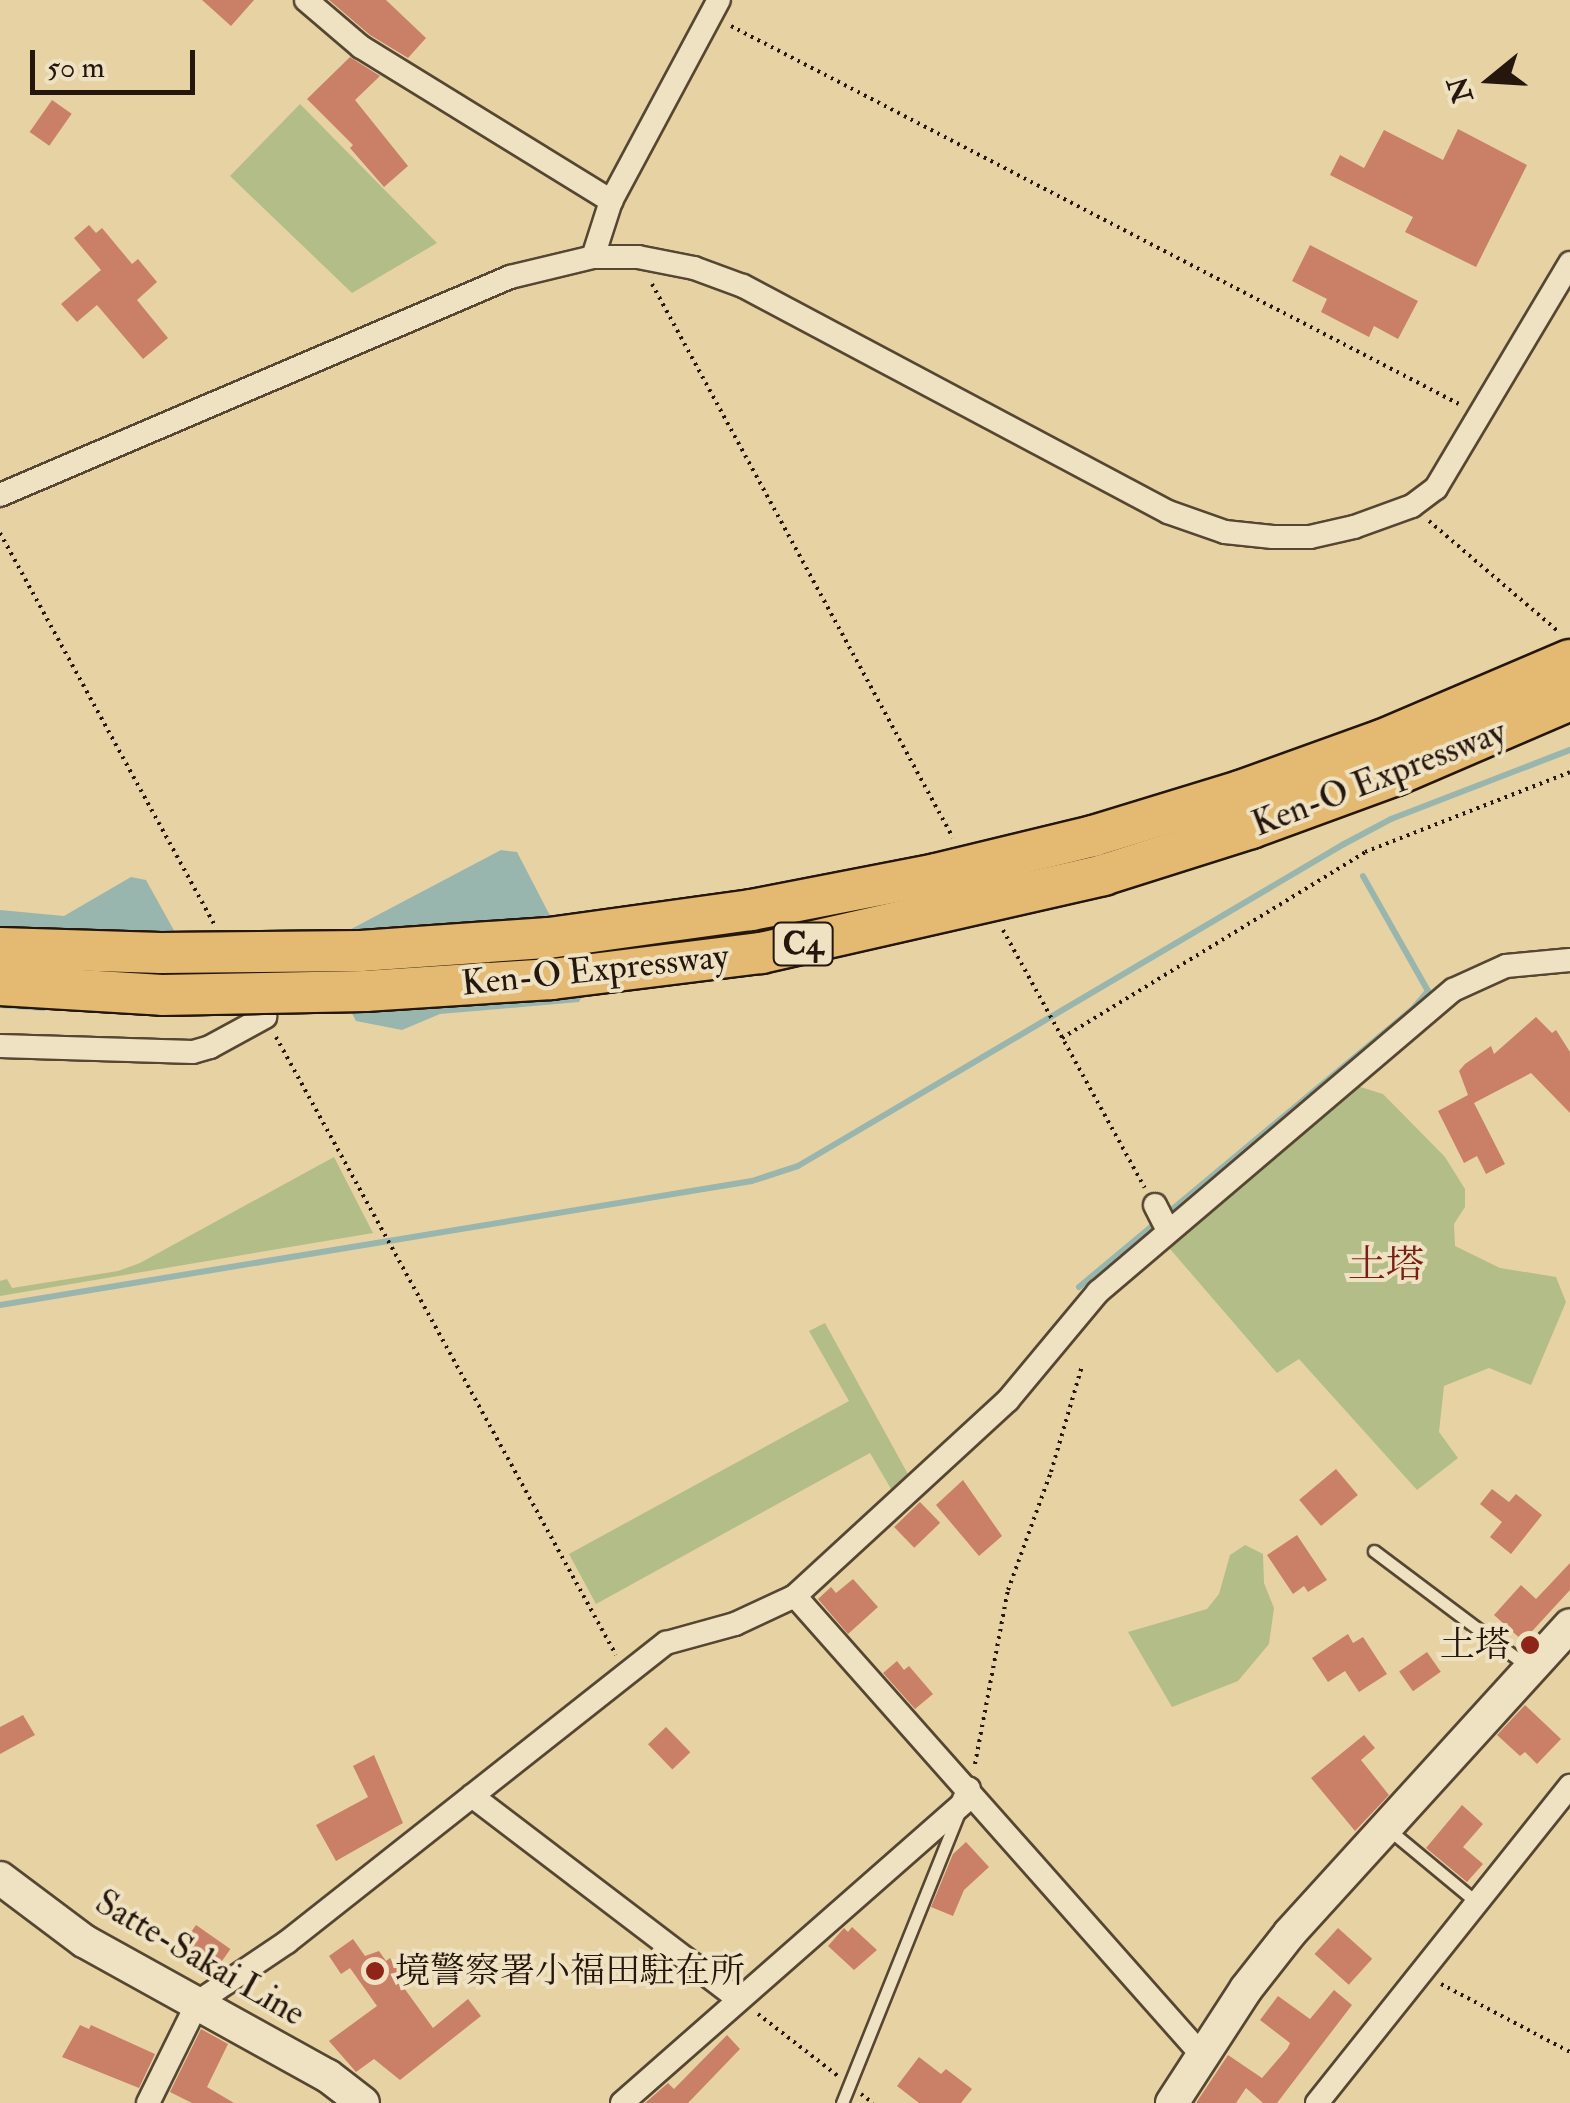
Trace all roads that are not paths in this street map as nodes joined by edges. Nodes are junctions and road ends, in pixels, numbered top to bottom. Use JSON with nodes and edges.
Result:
{"nodes":[{"id":1,"x":306,"y":0,"type":"edge"},
{"id":2,"x":715,"y":8,"type":"edge"},
{"id":3,"x":612,"y":201,"type":"junction"},
{"id":4,"x":593,"y":257,"type":"junction"},
{"id":5,"x":1570,"y":264,"type":"edge"},
{"id":6,"x":0,"y":494,"type":"edge"},
{"id":7,"x":1566,"y":647,"type":"edge"},
{"id":8,"x":1570,"y":700,"type":"edge"},
{"id":9,"x":0,"y":948,"type":"edge"},
{"id":10,"x":1570,"y":960,"type":"edge"},
{"id":11,"x":0,"y":985,"type":"edge"},
{"id":12,"x":265,"y":1017,"type":"road end"},
{"id":13,"x":0,"y":1046,"type":"edge"},
{"id":14,"x":1154,"y":1205,"type":"road end"},
{"id":15,"x":1168,"y":1230,"type":"junction"},
{"id":16,"x":1374,"y":1551,"type":"dead end"},
{"id":17,"x":795,"y":1596,"type":"junction"},
{"id":18,"x":1570,"y":1626,"type":"edge"},
{"id":19,"x":1530,"y":1669,"type":"junction"},
{"id":20,"x":1570,"y":1786,"type":"edge"},
{"id":21,"x":472,"y":1796,"type":"junction"},
{"id":22,"x":966,"y":1796,"type":"junction"},
{"id":23,"x":1385,"y":1826,"type":"junction"},
{"id":24,"x":0,"y":1878,"type":"edge"},
{"id":25,"x":1476,"y":1902,"type":"junction"},
{"id":26,"x":737,"y":1998,"type":"junction"},
{"id":27,"x":198,"y":2002,"type":"junction"},
{"id":28,"x":1201,"y":2054,"type":"junction"},
{"id":29,"x":148,"y":2103,"type":"edge"},
{"id":30,"x":363,"y":2103,"type":"edge"},
{"id":31,"x":622,"y":2103,"type":"edge"},
{"id":32,"x":842,"y":2103,"type":"edge"},
{"id":33,"x":1172,"y":2103,"type":"edge"},
{"id":34,"x":1318,"y":2103,"type":"edge"}],
"edges":[{"from":1,"to":3,"type":"street"},
{"from":2,"to":3,"type":"street"},
{"from":3,"to":4,"type":"street"},
{"from":4,"to":5,"type":"street"},
{"from":4,"to":6,"type":"street"},
{"from":7,"to":9,"type":"highway","name":"Ken-O Expressway","number":"C4","bridge":true},
{"from":8,"to":11,"type":"highway","name":"Ken-O Expressway","number":"C4","bridge":true},
{"from":10,"to":15,"type":"street"},
{"from":12,"to":13,"type":"street"},
{"from":14,"to":15,"type":"street"},
{"from":15,"to":17,"type":"street"},
{"from":16,"to":19,"type":"lane"},
{"from":17,"to":21,"type":"street"},
{"from":17,"to":22,"type":"street"},
{"from":18,"to":19,"type":"main road"},
{"from":19,"to":23,"type":"main road"},
{"from":20,"to":25,"type":"street"},
{"from":21,"to":26,"type":"street"},
{"from":21,"to":27,"type":"street"},
{"from":22,"to":26,"type":"street"},
{"from":22,"to":28,"type":"street"},
{"from":22,"to":32,"type":"lane"},
{"from":23,"to":25,"type":"lane"},
{"from":23,"to":28,"type":"main road"},
{"from":24,"to":27,"type":"main road","name":"Satte-Sakai Line"},
{"from":25,"to":34,"type":"street"},
{"from":26,"to":31,"type":"street"},
{"from":27,"to":29,"type":"street"},
{"from":27,"to":30,"type":"main road","name":"Satte-Sakai Line"},
{"from":28,"to":33,"type":"main road"}]}
